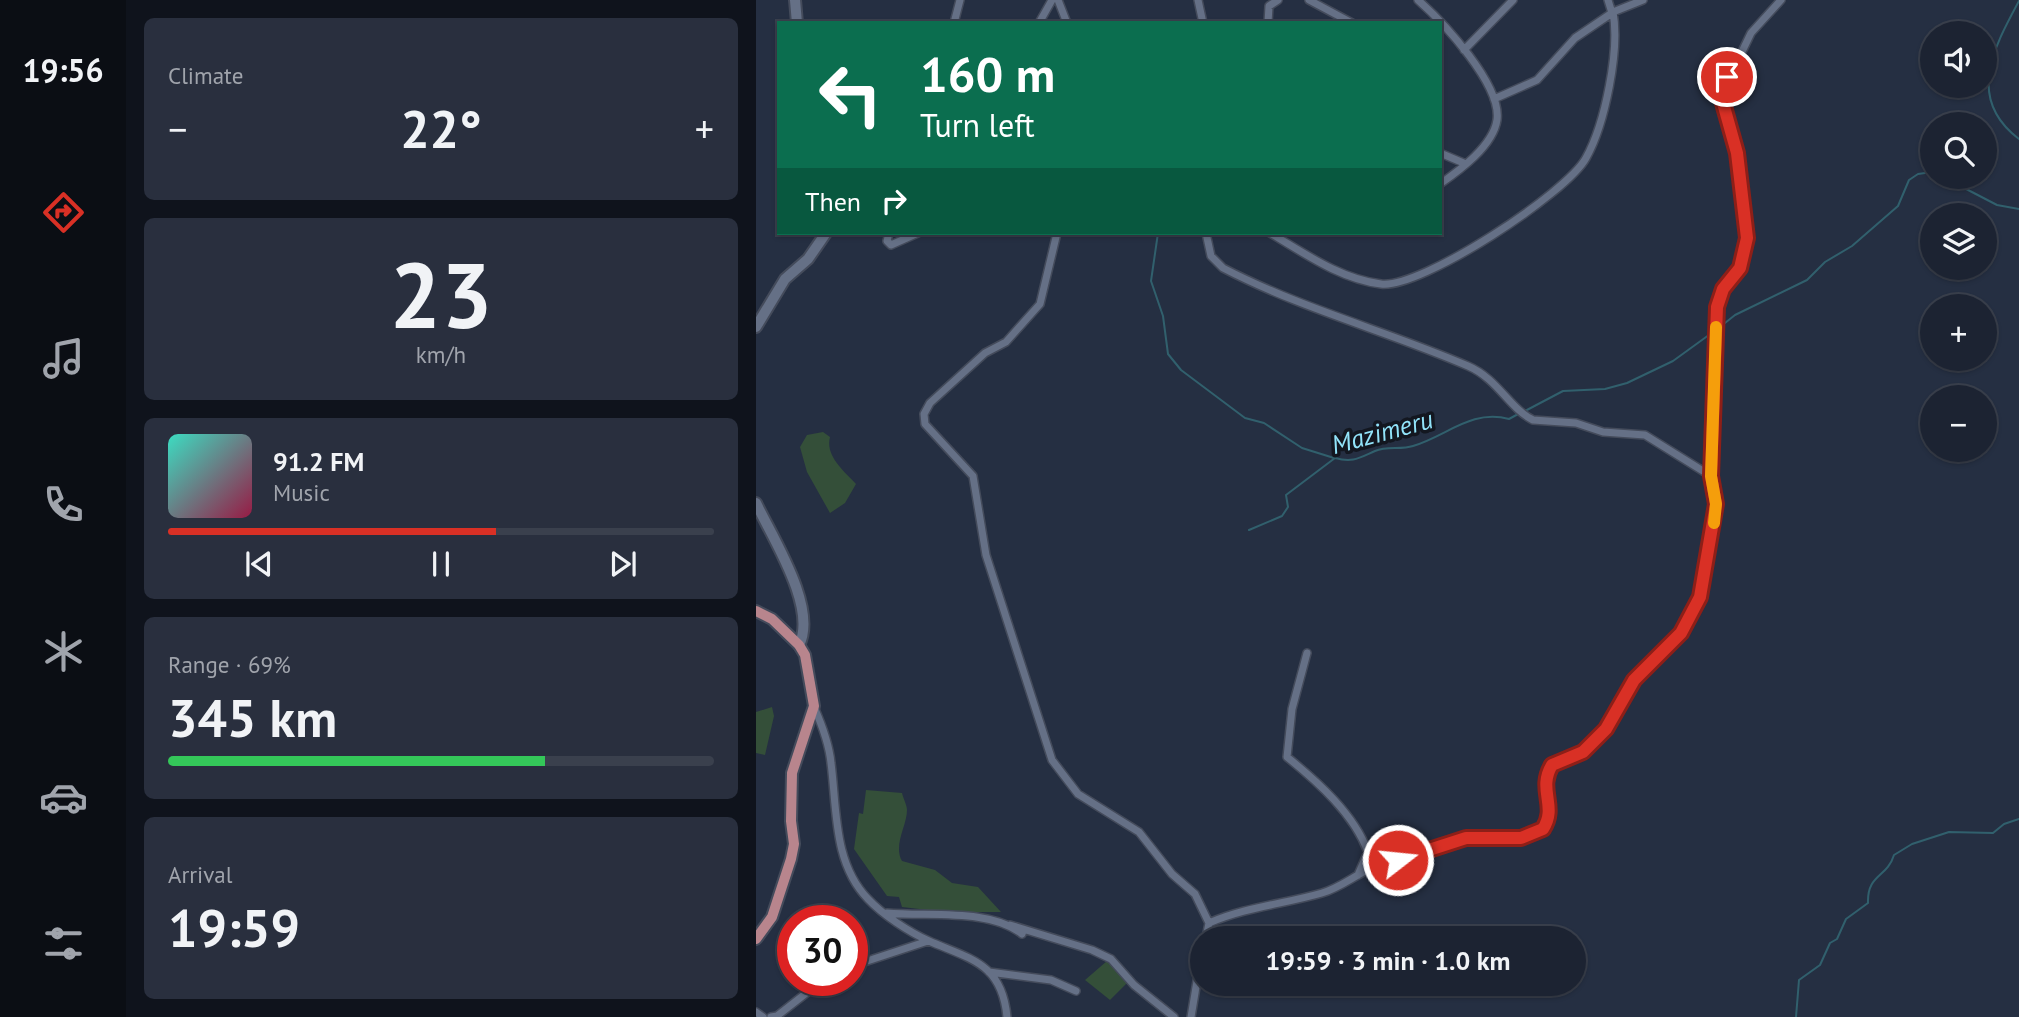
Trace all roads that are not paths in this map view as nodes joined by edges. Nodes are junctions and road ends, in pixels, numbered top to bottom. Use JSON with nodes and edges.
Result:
{"nodes":[{"id":1,"x":795,"y":0,"type":"edge"},
{"id":2,"x":960,"y":0,"type":"edge"},
{"id":3,"x":1052,"y":0,"type":"edge"},
{"id":4,"x":1058,"y":0,"type":"edge"},
{"id":5,"x":1198,"y":0,"type":"edge"},
{"id":6,"x":1278,"y":0,"type":"edge"},
{"id":7,"x":1309,"y":0,"type":"edge"},
{"id":8,"x":1418,"y":0,"type":"edge"},
{"id":9,"x":1513,"y":0,"type":"edge"},
{"id":10,"x":1608,"y":0,"type":"edge"},
{"id":11,"x":1643,"y":0,"type":"edge"},
{"id":12,"x":1781,"y":0,"type":"edge"},
{"id":13,"x":1613,"y":12,"type":"junction"},
{"id":14,"x":797,"y":21,"type":"edge"},
{"id":15,"x":955,"y":21,"type":"edge"},
{"id":16,"x":1041,"y":21,"type":"edge"},
{"id":17,"x":1066,"y":21,"type":"edge"},
{"id":18,"x":1203,"y":21,"type":"edge"},
{"id":19,"x":1268,"y":21,"type":"edge"},
{"id":20,"x":1348,"y":21,"type":"edge"},
{"id":21,"x":1440,"y":21,"type":"edge"},
{"id":22,"x":1442,"y":23,"type":"edge"},
{"id":23,"x":1464,"y":50,"type":"junction"},
{"id":24,"x":1494,"y":99,"type":"junction"},
{"id":25,"x":1442,"y":154,"type":"edge"},
{"id":26,"x":1466,"y":164,"type":"junction"},
{"id":27,"x":1442,"y":182,"type":"edge"},
{"id":28,"x":825,"y":235,"type":"edge"},
{"id":29,"x":889,"y":235,"type":"edge"},
{"id":30,"x":914,"y":235,"type":"edge"},
{"id":31,"x":1057,"y":235,"type":"edge"},
{"id":32,"x":1206,"y":235,"type":"edge"},
{"id":33,"x":1274,"y":235,"type":"edge"},
{"id":34,"x":756,"y":327,"type":"edge"},
{"id":35,"x":1711,"y":476,"type":"junction"},
{"id":36,"x":756,"y":503,"type":"edge"},
{"id":37,"x":756,"y":611,"type":"edge"},
{"id":38,"x":799,"y":645,"type":"junction"},
{"id":39,"x":1307,"y":653,"type":"dead end"},
{"id":40,"x":814,"y":706,"type":"junction"},
{"id":41,"x":1358,"y":875,"type":"junction"},
{"id":42,"x":884,"y":913,"type":"junction"},
{"id":43,"x":1209,"y":923,"type":"junction"},
{"id":44,"x":1010,"y":925,"type":"junction"},
{"id":45,"x":1208,"y":926,"type":"edge"},
{"id":46,"x":1022,"y":934,"type":"dead end"},
{"id":47,"x":756,"y":939,"type":"edge"},
{"id":48,"x":928,"y":941,"type":"junction"},
{"id":49,"x":868,"y":961,"type":"edge"},
{"id":50,"x":989,"y":972,"type":"junction"},
{"id":51,"x":1076,"y":991,"type":"dead end"},
{"id":52,"x":801,"y":996,"type":"edge"},
{"id":53,"x":1194,"y":996,"type":"edge"},
{"id":54,"x":756,"y":1012,"type":"edge"},
{"id":55,"x":763,"y":1017,"type":"edge"},
{"id":56,"x":771,"y":1017,"type":"edge"},
{"id":57,"x":1007,"y":1017,"type":"edge"},
{"id":58,"x":1174,"y":1017,"type":"edge"},
{"id":59,"x":1191,"y":1017,"type":"edge"}],
"edges":[{"from":1,"to":14,"type":"main road"},
{"from":2,"to":15,"type":"street"},
{"from":3,"to":16,"type":"street"},
{"from":4,"to":17,"type":"street"},
{"from":5,"to":18,"type":"street"},
{"from":6,"to":19,"type":"street"},
{"from":7,"to":20,"type":"street"},
{"from":8,"to":21,"type":"street"},
{"from":9,"to":23,"type":"street"},
{"from":10,"to":13,"type":"street"},
{"from":11,"to":13,"type":"street"},
{"from":12,"to":35,"type":"street"},
{"from":13,"to":24,"type":"street"},
{"from":13,"to":33,"type":"street"},
{"from":22,"to":23,"type":"street"},
{"from":23,"to":24,"type":"street"},
{"from":24,"to":26,"type":"street"},
{"from":25,"to":26,"type":"street"},
{"from":26,"to":27,"type":"street"},
{"from":28,"to":34,"type":"main road"},
{"from":29,"to":30,"type":"street"},
{"from":31,"to":43,"type":"street"},
{"from":32,"to":35,"type":"street"},
{"from":35,"to":41,"type":"street"},
{"from":36,"to":38,"type":"main road"},
{"from":37,"to":38,"type":"main road"},
{"from":38,"to":40,"type":"main road"},
{"from":39,"to":41,"type":"street"},
{"from":40,"to":42,"type":"street"},
{"from":40,"to":47,"type":"main road"},
{"from":41,"to":43,"type":"street"},
{"from":42,"to":44,"type":"street"},
{"from":42,"to":48,"type":"street"},
{"from":43,"to":45,"type":"street"},
{"from":44,"to":46,"type":"street"},
{"from":44,"to":58,"type":"street"},
{"from":48,"to":49,"type":"street"},
{"from":48,"to":50,"type":"street"},
{"from":50,"to":51,"type":"street"},
{"from":50,"to":57,"type":"street"},
{"from":52,"to":56,"type":"street"},
{"from":53,"to":59,"type":"street"},
{"from":54,"to":55,"type":"street"}]}
